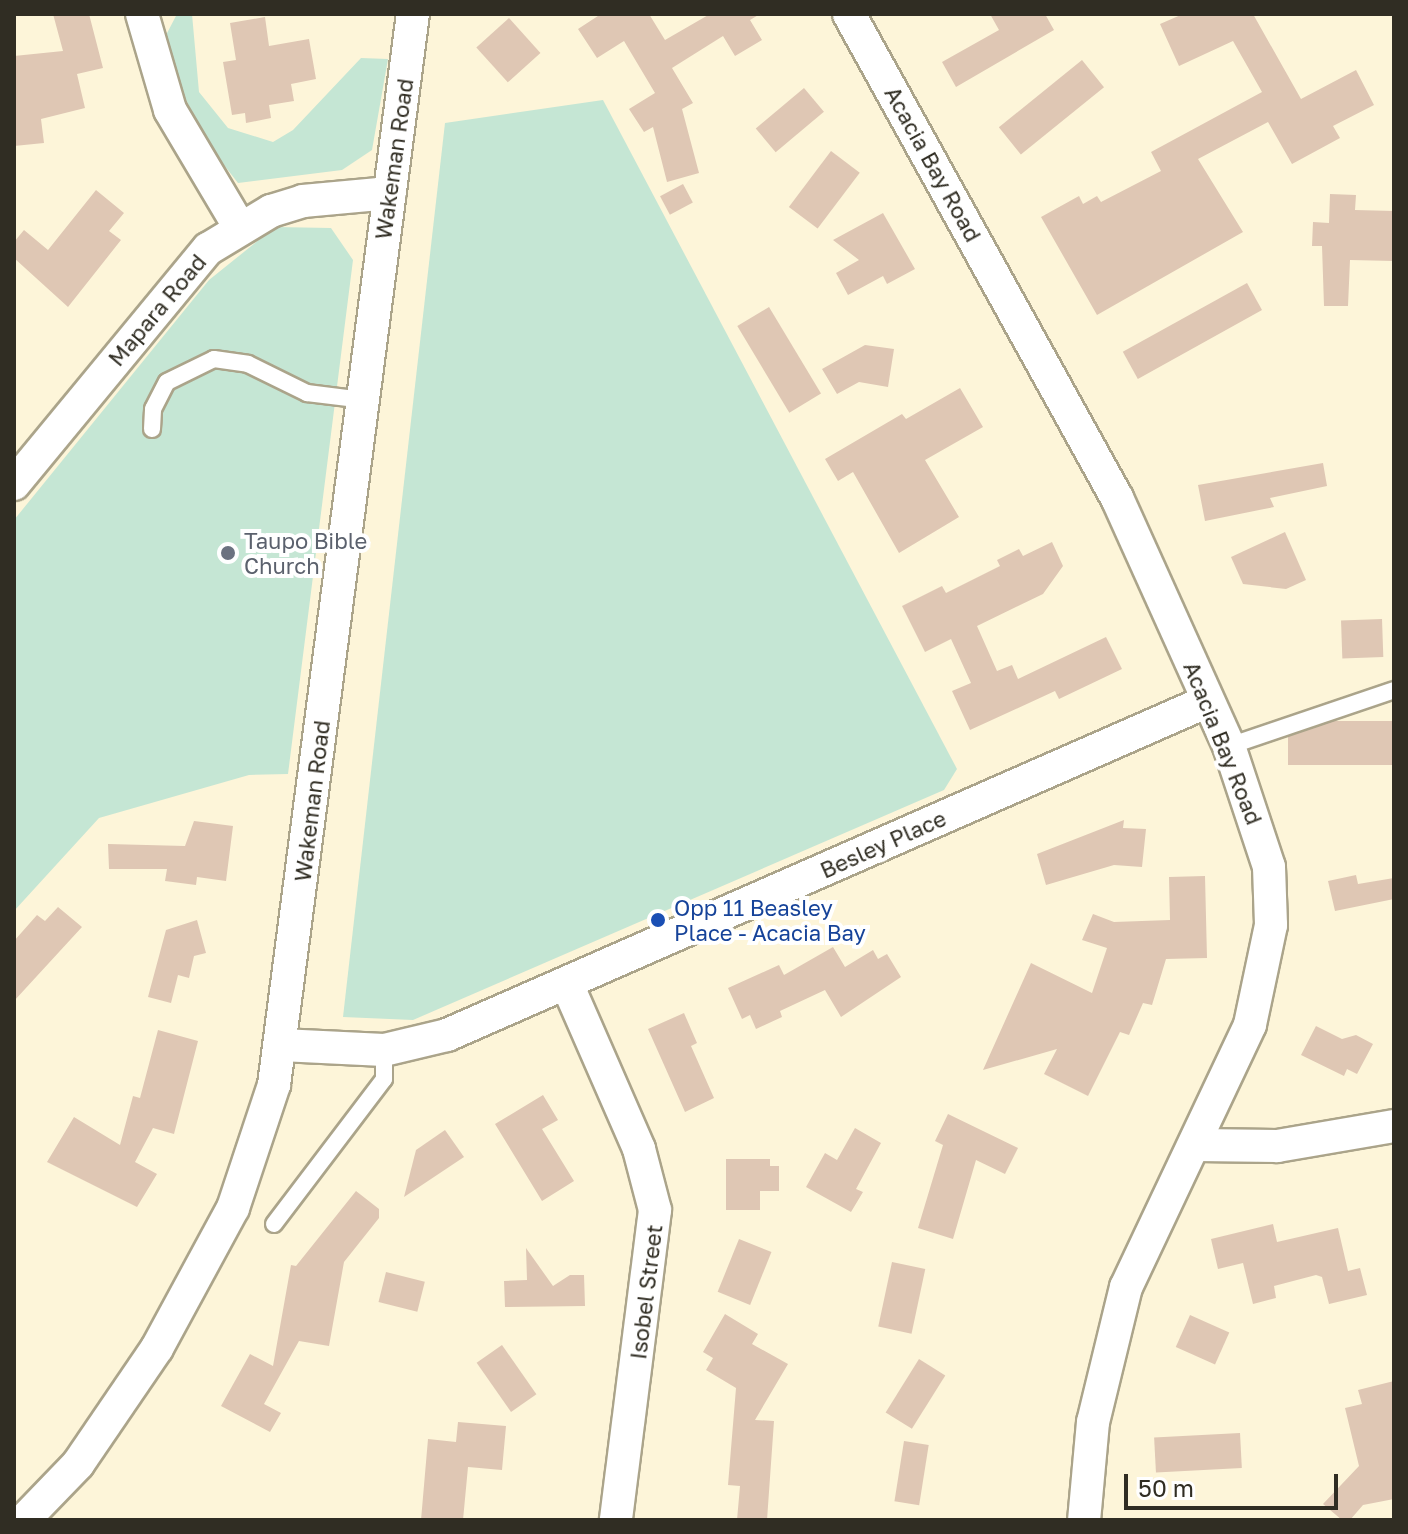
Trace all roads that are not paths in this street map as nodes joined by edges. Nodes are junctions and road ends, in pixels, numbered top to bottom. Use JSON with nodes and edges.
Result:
{"nodes":[{"id":1,"x":413,"y":14,"type":"edge"},
{"id":2,"x":849,"y":14,"type":"edge"},
{"id":3,"x":148,"y":19,"type":"edge"},
{"id":4,"x":390,"y":193,"type":"junction"},
{"id":5,"x":239,"y":226,"type":"junction"},
{"id":6,"x":363,"y":400,"type":"junction"},
{"id":7,"x":152,"y":429,"type":"dead end"},
{"id":8,"x":14,"y":484,"type":"edge"},
{"id":9,"x":1394,"y":690,"type":"edge"},
{"id":10,"x":1208,"y":701,"type":"junction"},
{"id":11,"x":1229,"y":746,"type":"junction"},
{"id":12,"x":567,"y":984,"type":"junction"},
{"id":13,"x":281,"y":1045,"type":"junction"},
{"id":14,"x":384,"y":1050,"type":"junction"},
{"id":15,"x":1394,"y":1126,"type":"edge"},
{"id":16,"x":1198,"y":1145,"type":"junction"},
{"id":17,"x":274,"y":1224,"type":"dead end"},
{"id":18,"x":24,"y":1520,"type":"edge"},
{"id":19,"x":616,"y":1520,"type":"edge"},
{"id":20,"x":1084,"y":1520,"type":"edge"}],
"edges":[{"from":1,"to":4,"type":"street","name":"Wakeman Road"},
{"from":2,"to":10,"type":"street","name":"Acacia Bay Road"},
{"from":3,"to":5,"type":"street"},
{"from":4,"to":5,"type":"street","name":"Mapara Road"},
{"from":4,"to":6,"type":"street","name":"Wakeman Road"},
{"from":5,"to":8,"type":"street","name":"Mapara Road"},
{"from":6,"to":7,"type":"lane"},
{"from":6,"to":13,"type":"street","name":"Wakeman Road"},
{"from":9,"to":11,"type":"lane"},
{"from":10,"to":11,"type":"street","name":"Acacia Bay Road"},
{"from":10,"to":12,"type":"street","name":"Besley Place"},
{"from":11,"to":16,"type":"street","name":"Acacia Bay Road"},
{"from":12,"to":14,"type":"street","name":"Besley Place"},
{"from":12,"to":19,"type":"street","name":"Isobel Street"},
{"from":13,"to":14,"type":"street","name":"Besley Place"},
{"from":13,"to":18,"type":"street","name":"Wakeman Road"},
{"from":14,"to":17,"type":"lane"},
{"from":15,"to":16,"type":"street"},
{"from":16,"to":20,"type":"street","name":"Acacia Bay Road"}]}
